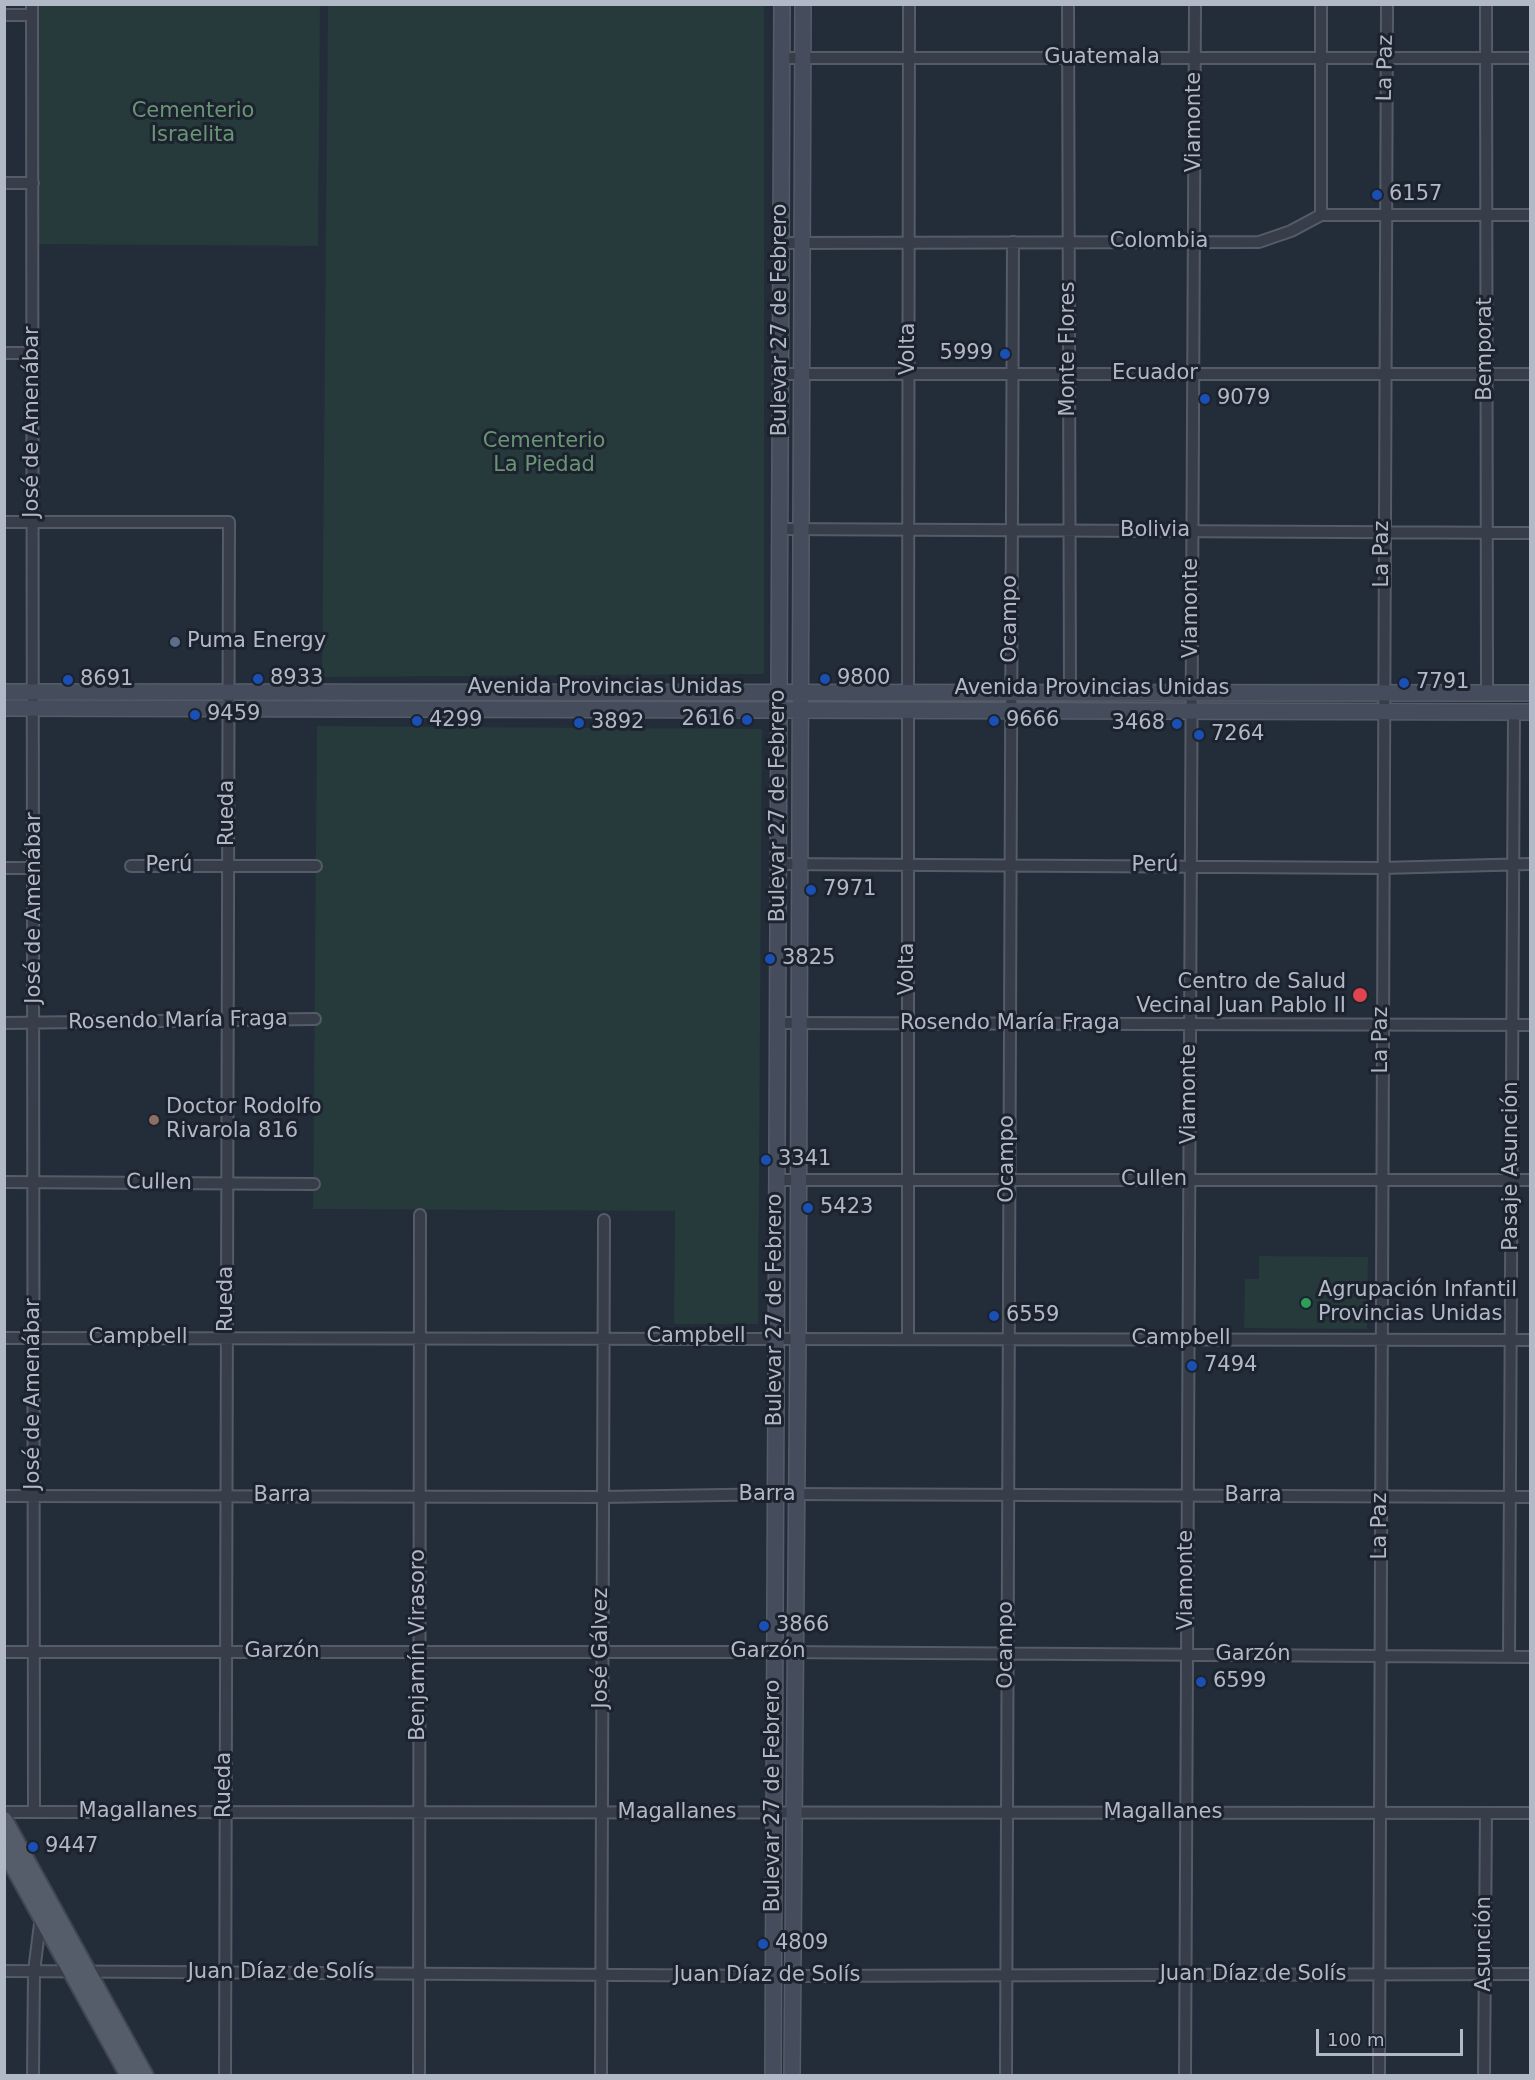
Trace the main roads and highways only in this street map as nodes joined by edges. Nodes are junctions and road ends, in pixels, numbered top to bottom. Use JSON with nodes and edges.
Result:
{"nodes":[{"id":1,"x":782,"y":4,"type":"edge"},
{"id":2,"x":803,"y":4,"type":"edge"},
{"id":3,"x":4,"y":692,"type":"edge"},
{"id":4,"x":1530,"y":693,"type":"edge"},
{"id":5,"x":779,"y":701,"type":"junction"},
{"id":6,"x":801,"y":701,"type":"junction"},
{"id":7,"x":4,"y":708,"type":"edge"},
{"id":8,"x":1530,"y":712,"type":"edge"},
{"id":9,"x":4,"y":1820,"type":"edge"},
{"id":10,"x":4,"y":1849,"type":"edge"},
{"id":11,"x":80,"y":1971,"type":"junction"},
{"id":12,"x":129,"y":2076,"type":"edge"},
{"id":13,"x":145,"y":2076,"type":"edge"},
{"id":14,"x":773,"y":2076,"type":"edge"},
{"id":15,"x":792,"y":2076,"type":"edge"}],
"edges":[{"from":1,"to":5,"type":"main road","name":"Bulevar 27 de Febrero"},
{"from":2,"to":6,"type":"main road","name":"Bulevar 27 de Febrero"},
{"from":3,"to":5,"type":"main road","name":"Avenida Provincias Unidas"},
{"from":4,"to":6,"type":"main road","name":"Avenida Provincias Unidas"},
{"from":5,"to":6,"type":"main road","name":"Avenida Provincias Unidas"},
{"from":5,"to":7,"type":"main road","name":"Avenida Provincias Unidas"},
{"from":5,"to":14,"type":"main road","name":"Bulevar 27 de Febrero"},
{"from":6,"to":8,"type":"main road","name":"Avenida Provincias Unidas"},
{"from":6,"to":15,"type":"main road","name":"Bulevar 27 de Febrero"},
{"from":9,"to":11,"type":"main road"},
{"from":10,"to":11,"type":"main road"},
{"from":11,"to":12,"type":"main road"},
{"from":11,"to":13,"type":"main road"}]}
